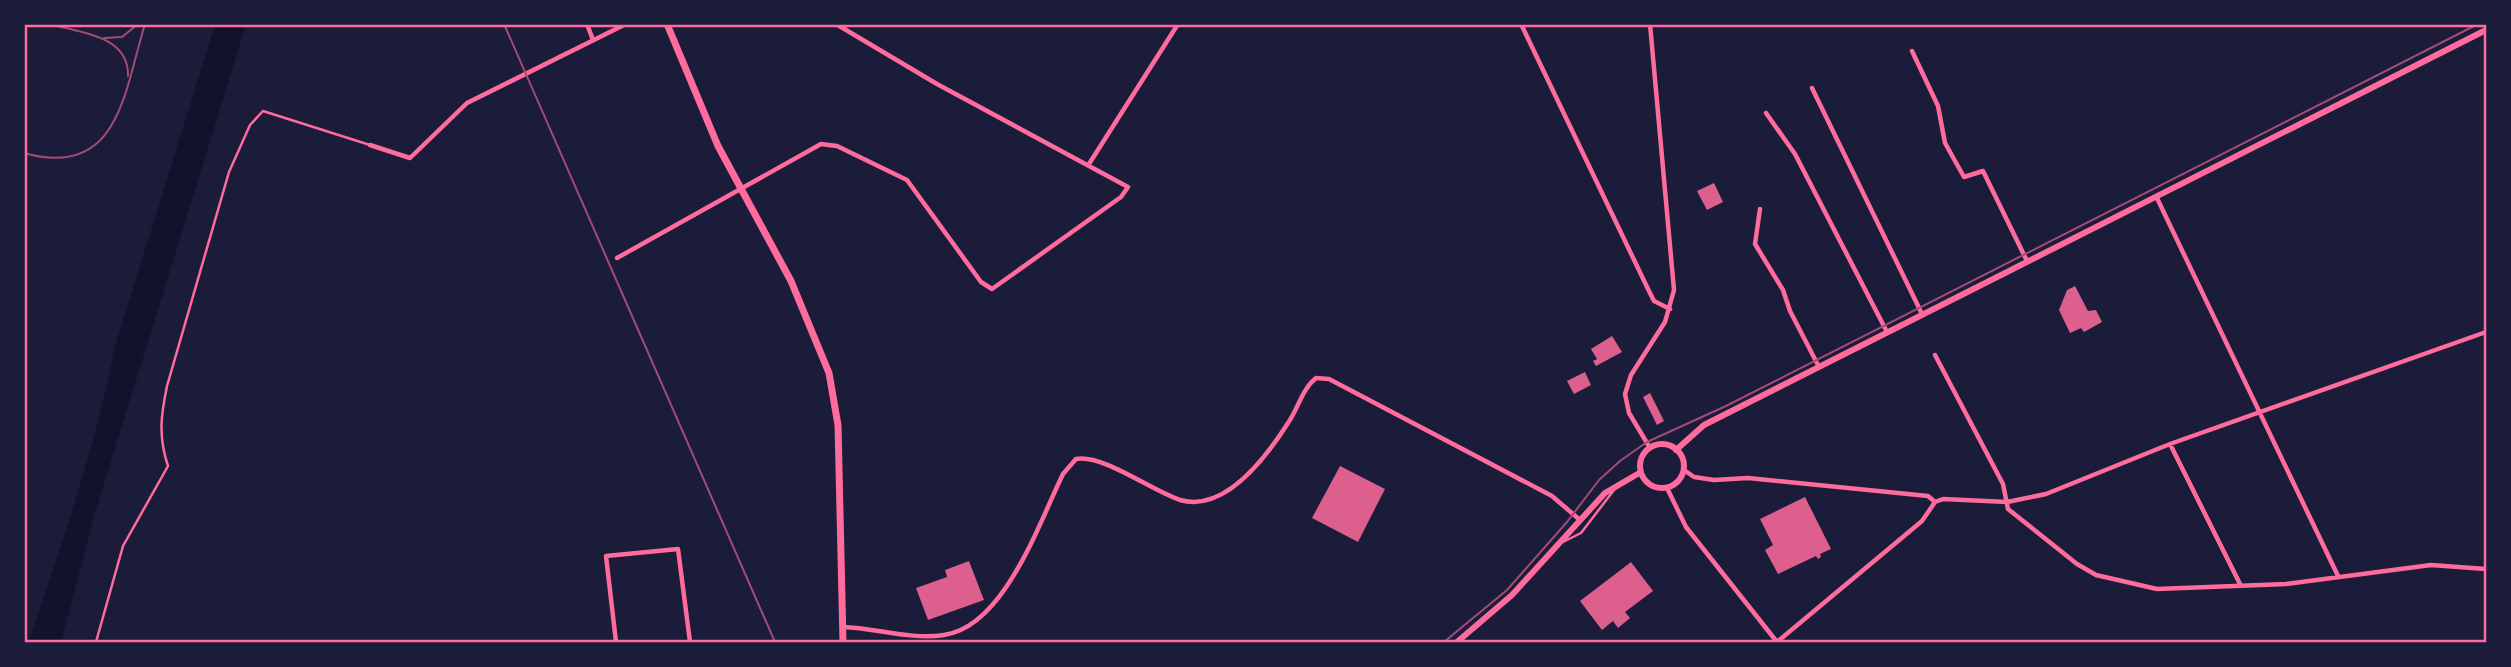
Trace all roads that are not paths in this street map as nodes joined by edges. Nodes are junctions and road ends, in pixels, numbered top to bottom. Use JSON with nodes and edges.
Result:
{"nodes":[{"id":1,"x":587,"y":24,"type":"edge"},
{"id":2,"x":626,"y":24,"type":"edge"},
{"id":3,"x":667,"y":24,"type":"edge"},
{"id":4,"x":836,"y":24,"type":"edge"},
{"id":5,"x":1178,"y":24,"type":"edge"},
{"id":6,"x":1521,"y":24,"type":"edge"},
{"id":7,"x":1650,"y":24,"type":"edge"},
{"id":8,"x":2487,"y":30,"type":"edge"},
{"id":9,"x":593,"y":40,"type":"junction"},
{"id":10,"x":1912,"y":51,"type":"dead end"},
{"id":11,"x":1812,"y":88,"type":"dead end"},
{"id":12,"x":1766,"y":113,"type":"dead end"},
{"id":13,"x":370,"y":145,"type":"joint"},
{"id":14,"x":1088,"y":164,"type":"junction"},
{"id":15,"x":741,"y":188,"type":"junction"},
{"id":16,"x":2156,"y":195,"type":"junction"},
{"id":17,"x":1760,"y":209,"type":"dead end"},
{"id":18,"x":617,"y":258,"type":"dead end"},
{"id":19,"x":2027,"y":261,"type":"junction"},
{"id":20,"x":1670,"y":309,"type":"junction"},
{"id":21,"x":1922,"y":314,"type":"junction"},
{"id":22,"x":1887,"y":332,"type":"junction"},
{"id":23,"x":2487,"y":332,"type":"edge"},
{"id":24,"x":1935,"y":355,"type":"dead end"},
{"id":25,"x":1819,"y":367,"type":"junction"},
{"id":26,"x":2259,"y":413,"type":"junction"},
{"id":27,"x":2170,"y":444,"type":"junction"},
{"id":28,"x":1650,"y":448,"type":"junction"},
{"id":29,"x":1676,"y":450,"type":"junction"},
{"id":30,"x":1684,"y":470,"type":"junction"},
{"id":31,"x":1641,"y":472,"type":"junction"},
{"id":32,"x":1619,"y":483,"type":"junction"},
{"id":33,"x":1667,"y":488,"type":"junction"},
{"id":34,"x":1934,"y":502,"type":"junction"},
{"id":35,"x":2007,"y":502,"type":"junction"},
{"id":36,"x":1580,"y":520,"type":"junction"},
{"id":37,"x":1557,"y":545,"type":"junction"},
{"id":38,"x":2486,"y":569,"type":"edge"},
{"id":39,"x":2338,"y":576,"type":"junction"},
{"id":40,"x":2240,"y":585,"type":"junction"},
{"id":41,"x":843,"y":627,"type":"junction"},
{"id":42,"x":96,"y":642,"type":"edge"},
{"id":43,"x":616,"y":642,"type":"edge"},
{"id":44,"x":690,"y":642,"type":"edge"},
{"id":45,"x":843,"y":642,"type":"edge"},
{"id":46,"x":1457,"y":642,"type":"edge"},
{"id":47,"x":1777,"y":642,"type":"edge"}],
"edges":[{"from":1,"to":9,"type":"street"},
{"from":2,"to":9,"type":"street"},
{"from":3,"to":15,"type":"main road"},
{"from":4,"to":14,"type":"street"},
{"from":5,"to":14,"type":"street"},
{"from":6,"to":20,"type":"street"},
{"from":7,"to":20,"type":"street"},
{"from":8,"to":16,"type":"main road"},
{"from":9,"to":13,"type":"street"},
{"from":10,"to":19,"type":"street"},
{"from":11,"to":21,"type":"street"},
{"from":12,"to":22,"type":"street"},
{"from":13,"to":42,"type":"lane"},
{"from":14,"to":15,"type":"street"},
{"from":15,"to":18,"type":"street"},
{"from":15,"to":41,"type":"main road"},
{"from":16,"to":19,"type":"main road"},
{"from":16,"to":26,"type":"street"},
{"from":17,"to":25,"type":"street"},
{"from":19,"to":21,"type":"main road"},
{"from":20,"to":28,"type":"street"},
{"from":21,"to":22,"type":"main road"},
{"from":22,"to":25,"type":"main road"},
{"from":23,"to":26,"type":"street"},
{"from":24,"to":35,"type":"street"},
{"from":25,"to":29,"type":"main road"},
{"from":26,"to":27,"type":"street"},
{"from":26,"to":39,"type":"street"},
{"from":27,"to":35,"type":"street"},
{"from":27,"to":40,"type":"street"},
{"from":28,"to":29,"type":"main road"},
{"from":28,"to":31,"type":"main road"},
{"from":29,"to":30,"type":"main road"},
{"from":30,"to":33,"type":"main road"},
{"from":30,"to":34,"type":"street"},
{"from":31,"to":32,"type":"main road"},
{"from":31,"to":33,"type":"main road"},
{"from":32,"to":36,"type":"main road"},
{"from":32,"to":37,"type":"lane"},
{"from":33,"to":47,"type":"street"},
{"from":34,"to":35,"type":"street"},
{"from":34,"to":47,"type":"street"},
{"from":35,"to":40,"type":"street"},
{"from":36,"to":37,"type":"main road"},
{"from":36,"to":41,"type":"street"},
{"from":37,"to":46,"type":"main road"},
{"from":38,"to":39,"type":"street"},
{"from":39,"to":40,"type":"street"},
{"from":41,"to":45,"type":"main road"},
{"from":43,"to":44,"type":"street"}]}
